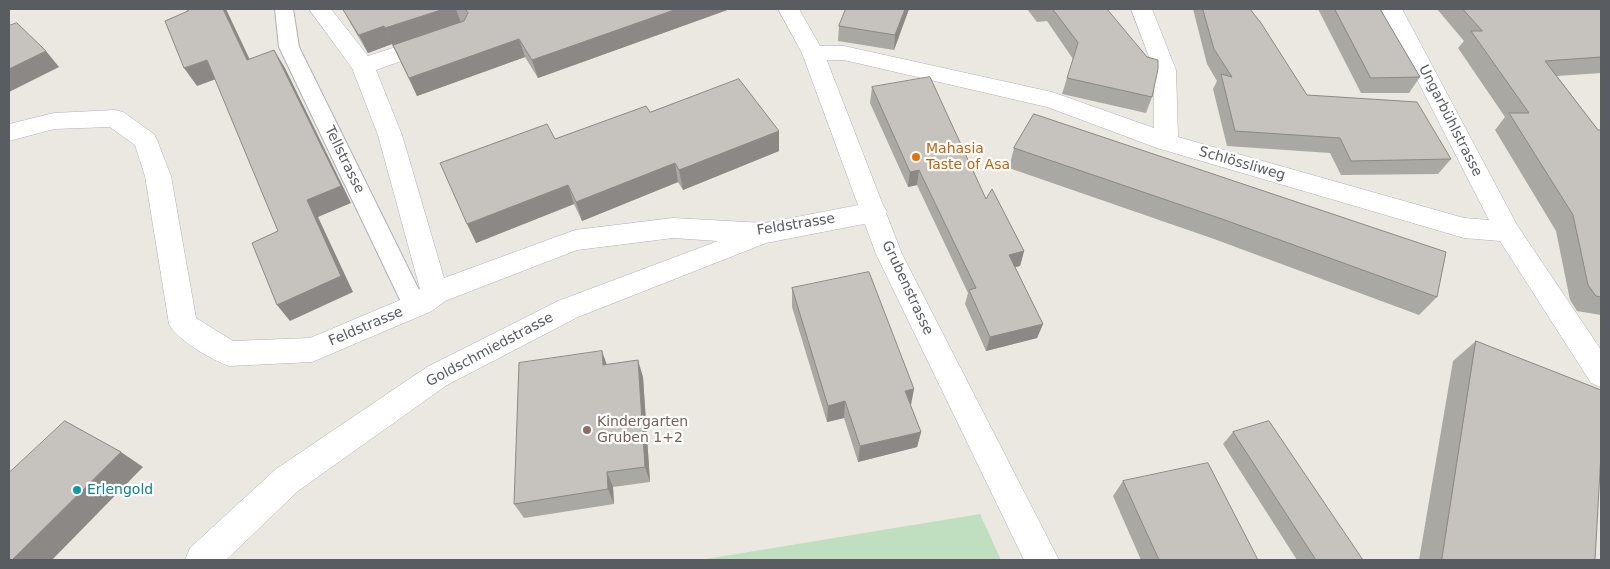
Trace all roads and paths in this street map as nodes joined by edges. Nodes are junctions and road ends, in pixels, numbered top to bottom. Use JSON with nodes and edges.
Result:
{"nodes":[{"id":1,"x":284,"y":9,"type":"edge"},
{"id":2,"x":320,"y":9,"type":"edge"},
{"id":3,"x":789,"y":9,"type":"edge"},
{"id":4,"x":1142,"y":9,"type":"edge"},
{"id":5,"x":1392,"y":9,"type":"edge"},
{"id":6,"x":453,"y":35,"type":"edge"},
{"id":7,"x":813,"y":54,"type":"junction"},
{"id":8,"x":363,"y":66,"type":"junction"},
{"id":9,"x":9,"y":132,"type":"edge"},
{"id":10,"x":1166,"y":142,"type":"junction"},
{"id":11,"x":874,"y":212,"type":"junction"},
{"id":12,"x":1508,"y":232,"type":"junction"},
{"id":13,"x":765,"y":233,"type":"junction"},
{"id":14,"x":429,"y":298,"type":"junction"},
{"id":15,"x":1601,"y":374,"type":"edge"},
{"id":16,"x":202,"y":560,"type":"edge"},
{"id":17,"x":1042,"y":560,"type":"edge"}],
"edges":[{"from":1,"to":14,"type":"lane","name":"Tellstrasse"},
{"from":2,"to":8,"type":"street"},
{"from":3,"to":7,"type":"street","name":"Grubenstrasse"},
{"from":4,"to":10,"type":"street"},
{"from":5,"to":12,"type":"street","name":"Ungarbühlstrasse"},
{"from":6,"to":8,"type":"street"},
{"from":7,"to":10,"type":"street","name":"Schlössliweg"},
{"from":7,"to":11,"type":"street","name":"Grubenstrasse"},
{"from":8,"to":14,"type":"street"},
{"from":9,"to":14,"type":"street","name":"Feldstrasse"},
{"from":10,"to":12,"type":"street","name":"Schlössliweg"},
{"from":11,"to":13,"type":"street","name":"Feldstrasse"},
{"from":11,"to":17,"type":"street","name":"Grubenstrasse"},
{"from":12,"to":15,"type":"street"},
{"from":13,"to":14,"type":"street","name":"Feldstrasse"},
{"from":13,"to":16,"type":"street","name":"Goldschmiedstrasse"}]}
